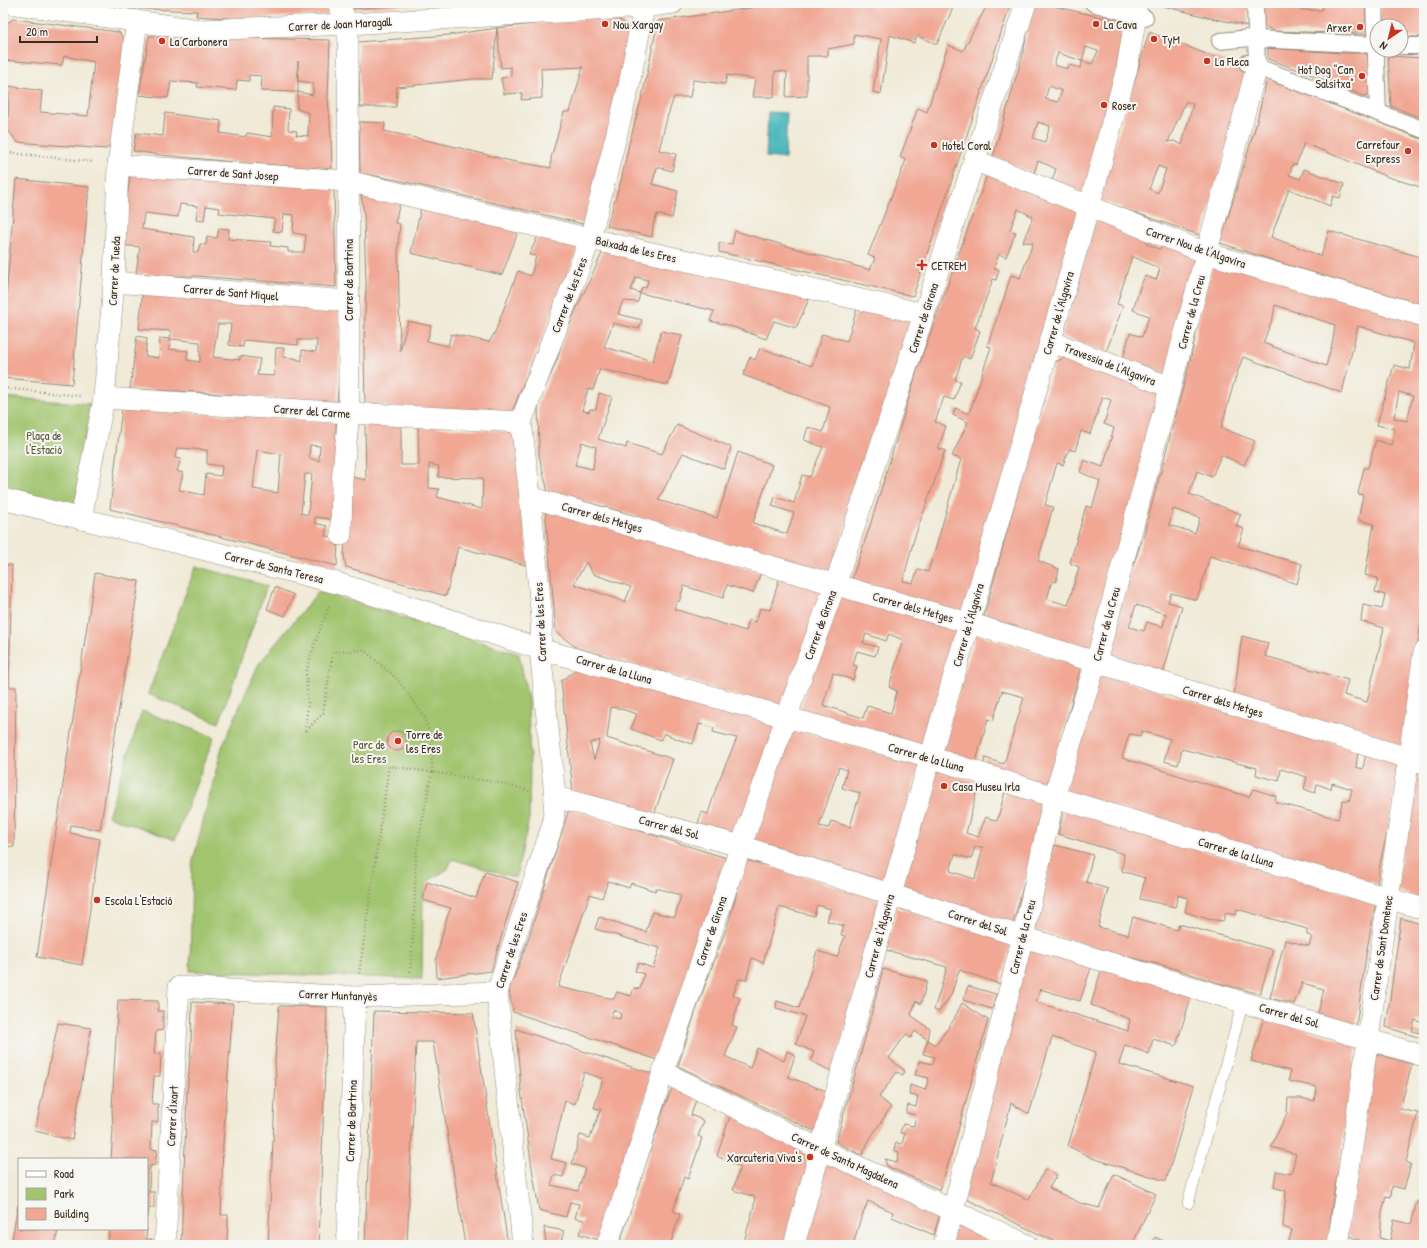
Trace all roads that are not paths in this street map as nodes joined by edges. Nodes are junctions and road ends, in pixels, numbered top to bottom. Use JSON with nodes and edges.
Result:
{"nodes":[{"id":1,"x":9,"y":3,"type":"edge"},
{"id":2,"x":338,"y":3,"type":"edge"},
{"id":3,"x":673,"y":3,"type":"edge"},
{"id":4,"x":1026,"y":3,"type":"edge"},
{"id":5,"x":1093,"y":3,"type":"edge"},
{"id":6,"x":1255,"y":3,"type":"edge"},
{"id":7,"x":1374,"y":3,"type":"edge"},
{"id":8,"x":68,"y":7,"type":"edge"},
{"id":9,"x":644,"y":7,"type":"junction"},
{"id":10,"x":1139,"y":12,"type":"edge"},
{"id":11,"x":1375,"y":18,"type":"edge"},
{"id":12,"x":137,"y":21,"type":"junction"},
{"id":13,"x":348,"y":24,"type":"junction"},
{"id":14,"x":1253,"y":39,"type":"junction"},
{"id":15,"x":1220,"y":41,"type":"dead end"},
{"id":16,"x":1369,"y":45,"type":"edge"},
{"id":17,"x":1409,"y":46,"type":"edge"},
{"id":18,"x":1424,"y":46,"type":"edge"},
{"id":19,"x":1376,"y":58,"type":"edge"},
{"id":20,"x":1252,"y":65,"type":"junction"},
{"id":21,"x":1378,"y":113,"type":"junction"},
{"id":22,"x":1424,"y":130,"type":"edge"},
{"id":23,"x":974,"y":160,"type":"junction"},
{"id":24,"x":118,"y":164,"type":"junction"},
{"id":25,"x":348,"y":181,"type":"junction"},
{"id":26,"x":1088,"y":207,"type":"junction"},
{"id":27,"x":590,"y":239,"type":"junction"},
{"id":28,"x":1206,"y":253,"type":"junction"},
{"id":29,"x":114,"y":282,"type":"junction"},
{"id":30,"x":348,"y":301,"type":"junction"},
{"id":31,"x":924,"y":314,"type":"junction"},
{"id":32,"x":1424,"y":316,"type":"edge"},
{"id":33,"x":1050,"y":341,"type":"junction"},
{"id":34,"x":1170,"y":387,"type":"junction"},
{"id":35,"x":104,"y":398,"type":"junction"},
{"id":36,"x":349,"y":413,"type":"junction"},
{"id":37,"x":521,"y":422,"type":"junction"},
{"id":38,"x":530,"y":497,"type":"junction"},
{"id":39,"x":3,"y":499,"type":"edge"},
{"id":40,"x":80,"y":519,"type":"junction"},
{"id":41,"x":341,"y":535,"type":"dead end"},
{"id":42,"x":835,"y":585,"type":"junction"},
{"id":43,"x":969,"y":622,"type":"junction"},
{"id":44,"x":540,"y":649,"type":"junction"},
{"id":45,"x":1424,"y":652,"type":"edge"},
{"id":46,"x":1096,"y":662,"type":"junction"},
{"id":47,"x":786,"y":718,"type":"junction"},
{"id":48,"x":930,"y":757,"type":"junction"},
{"id":49,"x":1416,"y":761,"type":"edge"},
{"id":50,"x":555,"y":797,"type":"junction"},
{"id":51,"x":1054,"y":797,"type":"junction"},
{"id":52,"x":741,"y":846,"type":"junction"},
{"id":53,"x":891,"y":894,"type":"junction"},
{"id":54,"x":1388,"y":898,"type":"junction"},
{"id":55,"x":1424,"y":908,"type":"edge"},
{"id":56,"x":1023,"y":937,"type":"junction"},
{"id":57,"x":180,"y":987,"type":"joint"},
{"id":58,"x":497,"y":992,"type":"junction"},
{"id":59,"x":355,"y":997,"type":"junction"},
{"id":60,"x":1243,"y":1002,"type":"junction"},
{"id":61,"x":1368,"y":1038,"type":"junction"},
{"id":62,"x":1424,"y":1056,"type":"edge"},
{"id":63,"x":663,"y":1072,"type":"junction"},
{"id":64,"x":820,"y":1148,"type":"junction"},
{"id":65,"x":1188,"y":1203,"type":"dead end"},
{"id":66,"x":953,"y":1210,"type":"junction"},
{"id":67,"x":165,"y":1245,"type":"edge"},
{"id":68,"x":347,"y":1245,"type":"edge"},
{"id":69,"x":523,"y":1245,"type":"edge"},
{"id":70,"x":607,"y":1245,"type":"edge"},
{"id":71,"x":794,"y":1245,"type":"edge"},
{"id":72,"x":944,"y":1245,"type":"edge"},
{"id":73,"x":1027,"y":1245,"type":"edge"},
{"id":74,"x":1338,"y":1245,"type":"edge"}],
"edges":[{"from":1,"to":8,"type":"street","name":"Carrer de Joan Maragall"},
{"from":2,"to":13,"type":"street"},
{"from":3,"to":9,"type":"street","name":"Carrer de Joan Maragall"},
{"from":4,"to":23,"type":"street","name":"Carrer de Girona"},
{"from":5,"to":10,"type":"street"},
{"from":6,"to":14,"type":"street","name":"Carrer de la Creu"},
{"from":7,"to":11,"type":"street"},
{"from":8,"to":12,"type":"street","name":"Carrer de Joan Maragall"},
{"from":9,"to":13,"type":"street","name":"Carrer de Joan Maragall"},
{"from":9,"to":27,"type":"street","name":"Carrer de les Eres"},
{"from":10,"to":26,"type":"street","name":"Carrer de l'Algavira"},
{"from":12,"to":13,"type":"street","name":"Carrer de Joan Maragall"},
{"from":12,"to":24,"type":"street","name":"Carrer de Tueda"},
{"from":13,"to":25,"type":"street","name":"Carrer de Bartrina"},
{"from":14,"to":15,"type":"street"},
{"from":14,"to":16,"type":"street"},
{"from":14,"to":20,"type":"street","name":"Carrer de la Creu"},
{"from":17,"to":18,"type":"street"},
{"from":19,"to":21,"type":"street"},
{"from":20,"to":21,"type":"street"},
{"from":20,"to":28,"type":"street","name":"Carrer de la Creu"},
{"from":21,"to":22,"type":"street"},
{"from":23,"to":26,"type":"street","name":"Carrer Nou de l'Algavira"},
{"from":23,"to":31,"type":"street","name":"Carrer de Girona"},
{"from":24,"to":25,"type":"street","name":"Carrer de Sant Josep"},
{"from":24,"to":29,"type":"street","name":"Carrer de Tueda"},
{"from":25,"to":27,"type":"street","name":"Baixada de les Eres"},
{"from":25,"to":30,"type":"street","name":"Carrer de Bartrina"},
{"from":26,"to":28,"type":"street","name":"Carrer Nou de l'Algavira"},
{"from":26,"to":33,"type":"street","name":"Carrer de l'Algavira"},
{"from":27,"to":31,"type":"street","name":"Baixada de les Eres"},
{"from":27,"to":37,"type":"street","name":"Carrer de les Eres"},
{"from":28,"to":32,"type":"street","name":"Carrer Nou de l'Algavira"},
{"from":28,"to":34,"type":"street","name":"Carrer de la Creu"},
{"from":29,"to":30,"type":"street","name":"Carrer de Sant Miquel"},
{"from":29,"to":35,"type":"street","name":"Carrer de Tueda"},
{"from":30,"to":36,"type":"street","name":"Carrer de Bartrina"},
{"from":31,"to":42,"type":"street","name":"Carrer de Girona"},
{"from":33,"to":34,"type":"street","name":"Travessia de l'Algavira"},
{"from":33,"to":43,"type":"street","name":"Carrer de l'Algavira"},
{"from":34,"to":46,"type":"street","name":"Carrer de la Creu"},
{"from":35,"to":36,"type":"street","name":"Carrer del Carme"},
{"from":35,"to":40,"type":"street","name":"Carrer de Tueda"},
{"from":36,"to":37,"type":"street","name":"Carrer del Carme"},
{"from":36,"to":41,"type":"street","name":"Carrer de Bartrina"},
{"from":37,"to":38,"type":"street","name":"Carrer de les Eres"},
{"from":38,"to":42,"type":"street","name":"Carrer dels Metges"},
{"from":38,"to":44,"type":"street","name":"Carrer de les Eres"},
{"from":39,"to":40,"type":"street","name":"Carrer de Santa Teresa"},
{"from":40,"to":44,"type":"street","name":"Carrer de Santa Teresa"},
{"from":42,"to":43,"type":"street","name":"Carrer dels Metges"},
{"from":42,"to":47,"type":"street","name":"Carrer de Girona"},
{"from":43,"to":46,"type":"street","name":"Carrer dels Metges"},
{"from":43,"to":48,"type":"street","name":"Carrer de l'Algavira"},
{"from":44,"to":47,"type":"street","name":"Carrer de la Lluna"},
{"from":44,"to":50,"type":"street","name":"Carrer de les Eres"},
{"from":45,"to":49,"type":"street","name":"Carrer de Sant Domènec"},
{"from":46,"to":49,"type":"street","name":"Carrer dels Metges"},
{"from":46,"to":51,"type":"street","name":"Carrer de la Creu"},
{"from":47,"to":48,"type":"street","name":"Carrer de la Lluna"},
{"from":47,"to":52,"type":"street","name":"Carrer de Girona"},
{"from":48,"to":51,"type":"street","name":"Carrer de la Lluna"},
{"from":48,"to":53,"type":"street","name":"Carrer de l'Algavira"},
{"from":49,"to":54,"type":"street","name":"Carrer de Sant Domènec"},
{"from":50,"to":52,"type":"street","name":"Carrer del Sol"},
{"from":50,"to":58,"type":"street","name":"Carrer de les Eres"},
{"from":51,"to":54,"type":"street","name":"Carrer de la Lluna"},
{"from":51,"to":56,"type":"street","name":"Carrer de la Creu"},
{"from":52,"to":53,"type":"street","name":"Carrer del Sol"},
{"from":52,"to":63,"type":"street","name":"Carrer de Girona"},
{"from":53,"to":56,"type":"street","name":"Carrer del Sol"},
{"from":53,"to":64,"type":"street","name":"Carrer de l'Algavira"},
{"from":54,"to":55,"type":"street","name":"Carrer de la Lluna"},
{"from":54,"to":61,"type":"street","name":"Carrer de Sant Domènec"},
{"from":56,"to":60,"type":"street","name":"Carrer del Sol"},
{"from":56,"to":66,"type":"street","name":"Carrer de la Creu"},
{"from":57,"to":59,"type":"street","name":"Carrer Muntanyès"},
{"from":57,"to":67,"type":"street","name":"Carrer d'Ixart"},
{"from":58,"to":59,"type":"street","name":"Carrer Muntanyès"},
{"from":58,"to":69,"type":"street","name":"Carrer de les Eres"},
{"from":59,"to":68,"type":"street","name":"Carrer de Bartrina"},
{"from":60,"to":61,"type":"street","name":"Carrer del Sol"},
{"from":60,"to":65,"type":"lane"},
{"from":61,"to":62,"type":"street","name":"Carrer del Sol"},
{"from":61,"to":74,"type":"street","name":"Carrer de Sant Domènec"},
{"from":63,"to":64,"type":"street","name":"Carrer de Santa Magdalena"},
{"from":63,"to":70,"type":"street","name":"Carrer de Girona"},
{"from":64,"to":66,"type":"street","name":"Carrer de Santa Magdalena"},
{"from":64,"to":71,"type":"street","name":"Carrer de l'Algavira"},
{"from":66,"to":72,"type":"street","name":"Carrer de la Creu"},
{"from":66,"to":73,"type":"street","name":"Carrer de Santa Magdalena"}]}
